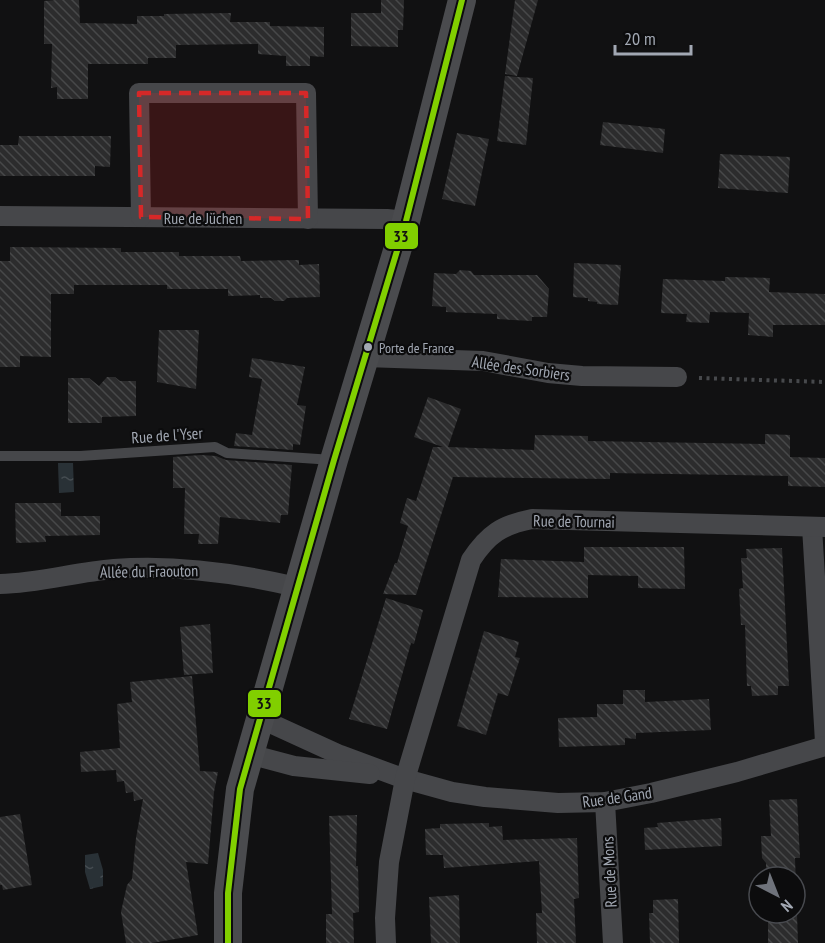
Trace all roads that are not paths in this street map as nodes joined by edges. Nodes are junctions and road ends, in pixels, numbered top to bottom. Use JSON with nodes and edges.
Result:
{"nodes":[{"id":1,"x":462,"y":0,"type":"edge"},
{"id":2,"x":0,"y":216,"type":"edge"},
{"id":3,"x":141,"y":217,"type":"junction"},
{"id":4,"x":308,"y":219,"type":"junction"},
{"id":5,"x":406,"y":221,"type":"junction"},
{"id":6,"x":365,"y":357,"type":"junction"},
{"id":7,"x":677,"y":377,"type":"road end"},
{"id":8,"x":0,"y":456,"type":"edge"},
{"id":9,"x":334,"y":460,"type":"junction"},
{"id":10,"x":818,"y":527,"type":"edge"},
{"id":11,"x":0,"y":584,"type":"edge"},
{"id":12,"x":297,"y":587,"type":"junction"},
{"id":13,"x":259,"y":718,"type":"junction"},
{"id":14,"x":825,"y":742,"type":"edge"},
{"id":15,"x":825,"y":746,"type":"edge"},
{"id":16,"x":249,"y":754,"type":"junction"},
{"id":17,"x":405,"y":779,"type":"junction"},
{"id":18,"x":605,"y":802,"type":"junction"},
{"id":19,"x":228,"y":943,"type":"edge"},
{"id":20,"x":386,"y":943,"type":"edge"},
{"id":21,"x":613,"y":943,"type":"edge"}],
"edges":[{"from":1,"to":5,"type":"street"},
{"from":2,"to":3,"type":"street","name":"Rue de Jüchen"},
{"from":3,"to":4,"type":"street","name":"Rue de Jüchen"},
{"from":3,"to":4,"type":"street"},
{"from":4,"to":5,"type":"street","name":"Rue de Jüchen"},
{"from":5,"to":6,"type":"street"},
{"from":6,"to":7,"type":"street","name":"Allée des Sorbiers"},
{"from":6,"to":9,"type":"street"},
{"from":8,"to":9,"type":"lane","name":"Rue de l'Yser"},
{"from":9,"to":12,"type":"street"},
{"from":10,"to":14,"type":"street","name":"Rue de Tournai"},
{"from":10,"to":17,"type":"street","name":"Rue de Tournai"},
{"from":11,"to":12,"type":"street","name":"Allée du Fraouton"},
{"from":12,"to":13,"type":"street"},
{"from":13,"to":16,"type":"street"},
{"from":13,"to":17,"type":"street"},
{"from":15,"to":18,"type":"street","name":"Rue de Gand"},
{"from":16,"to":17,"type":"street"},
{"from":16,"to":19,"type":"street"},
{"from":17,"to":18,"type":"street","name":"Rue de Gand"},
{"from":17,"to":20,"type":"street","name":"Rue de Tournai"},
{"from":18,"to":21,"type":"street","name":"Rue de Mons"}]}
